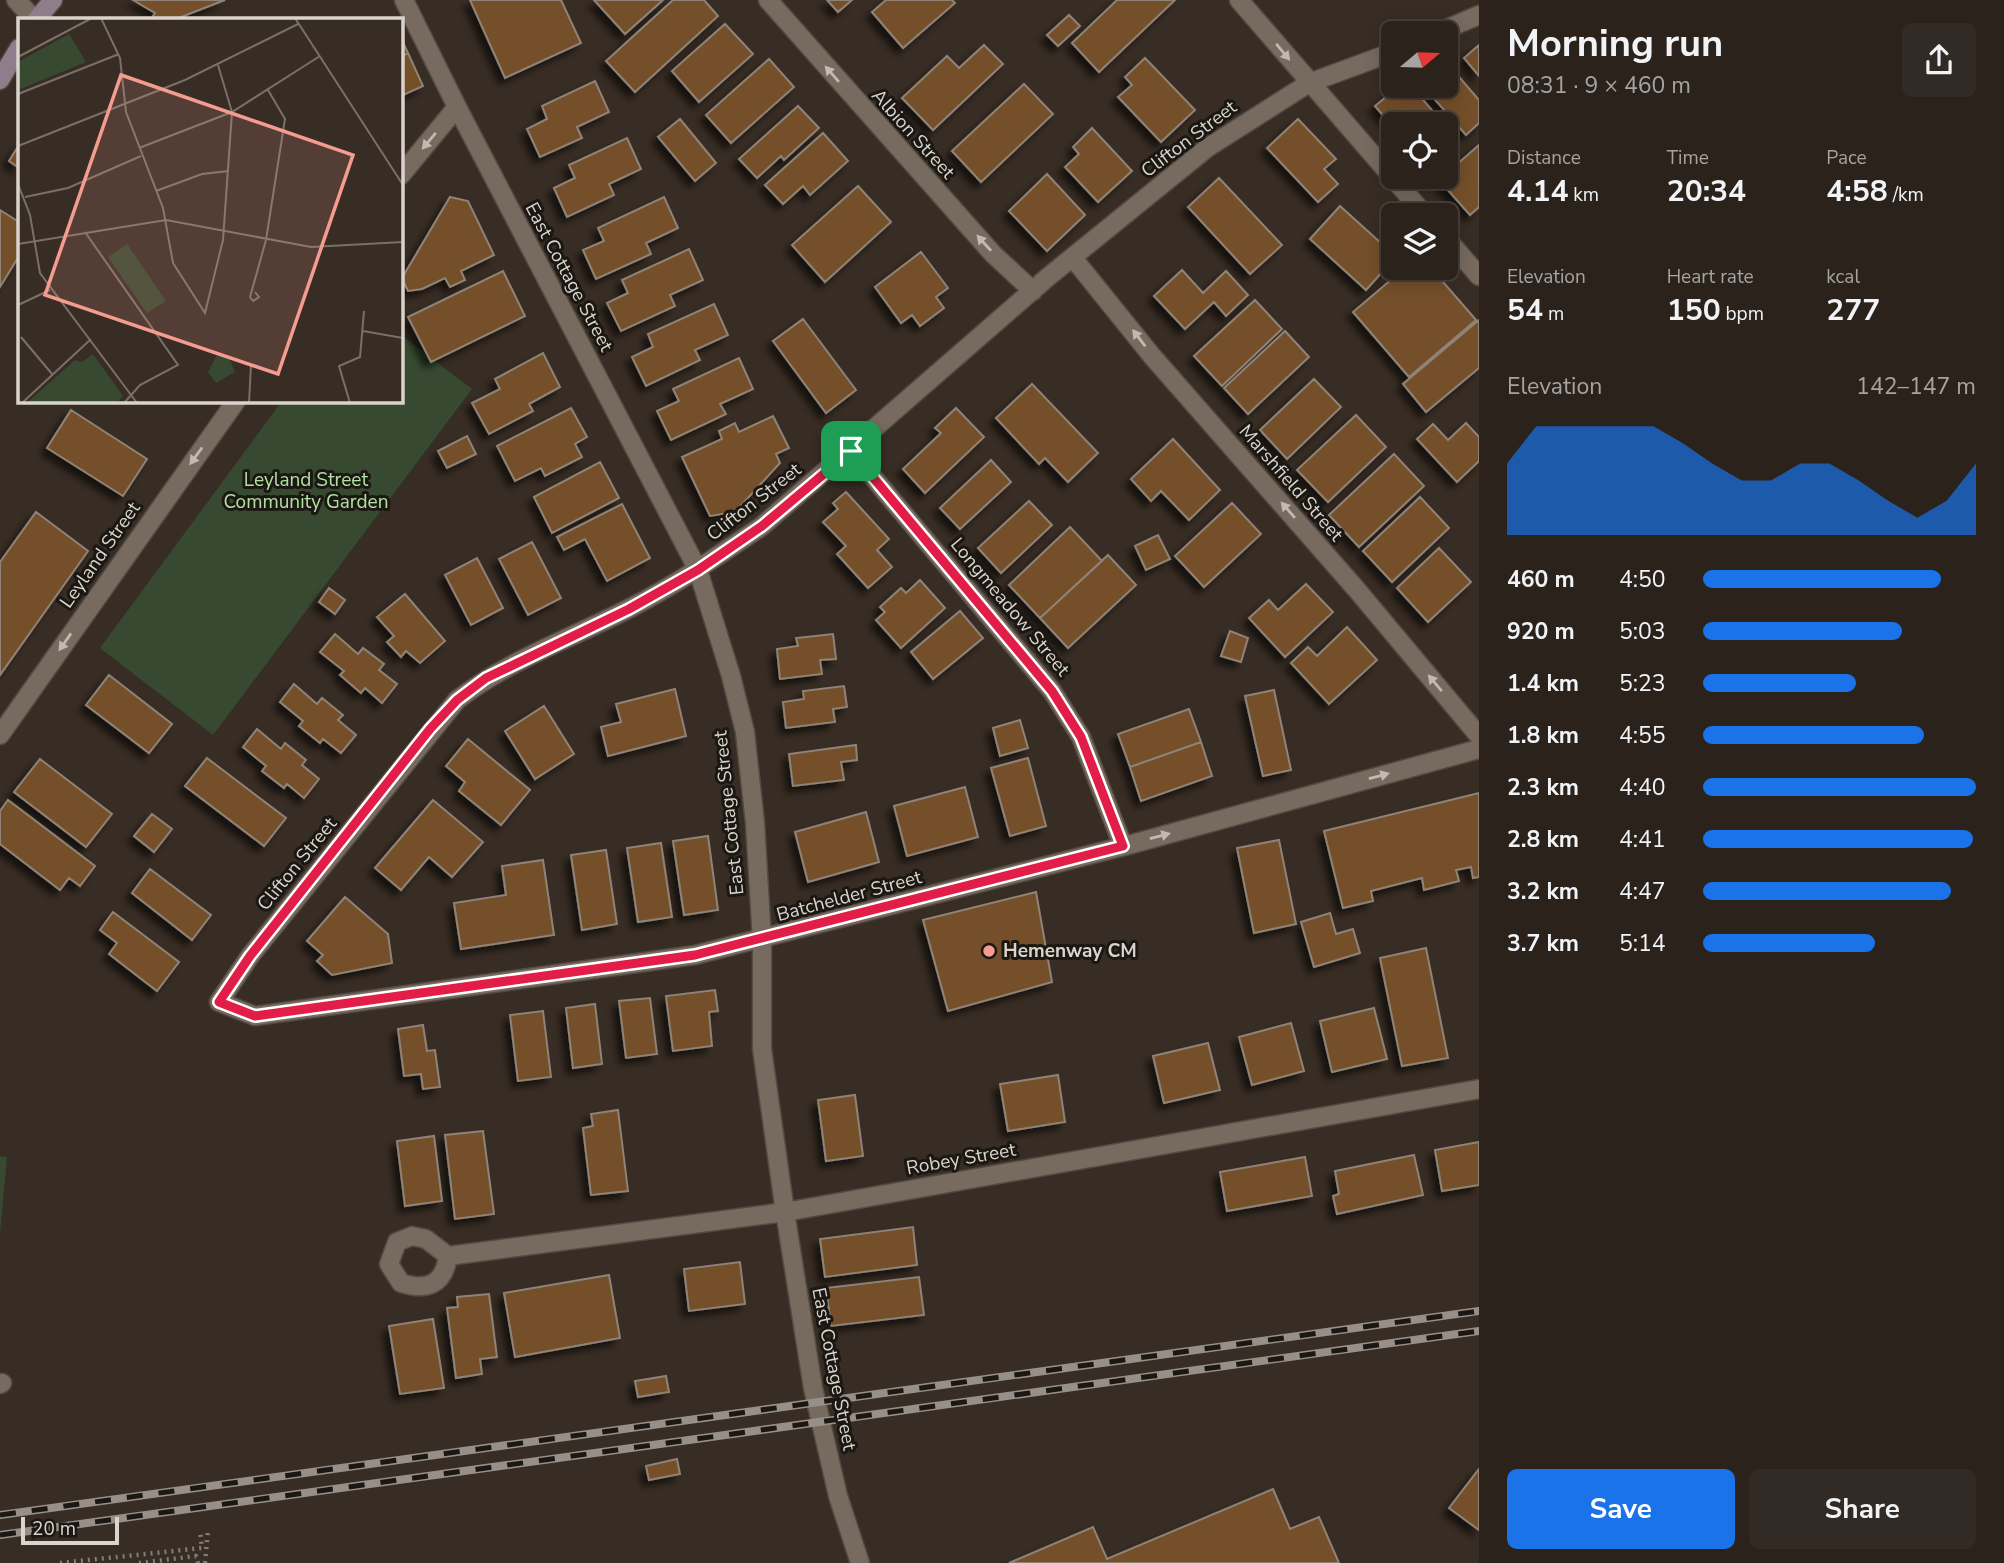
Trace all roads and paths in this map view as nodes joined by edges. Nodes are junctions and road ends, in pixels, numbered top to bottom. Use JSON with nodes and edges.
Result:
{"nodes":[{"id":1,"x":16,"y":0,"type":"edge"},
{"id":2,"x":53,"y":0,"type":"edge"},
{"id":3,"x":404,"y":0,"type":"edge"},
{"id":4,"x":768,"y":0,"type":"edge"},
{"id":5,"x":1239,"y":0,"type":"edge"},
{"id":6,"x":1479,"y":15,"type":"edge"},
{"id":7,"x":35,"y":18,"type":"edge"},
{"id":8,"x":37,"y":18,"type":"edge"},
{"id":9,"x":1458,"y":24,"type":"edge"},
{"id":10,"x":18,"y":50,"type":"edge"},
{"id":11,"x":1381,"y":56,"type":"edge"},
{"id":12,"x":0,"y":80,"type":"edge"},
{"id":13,"x":1309,"y":83,"type":"junction"},
{"id":14,"x":457,"y":107,"type":"junction"},
{"id":15,"x":402,"y":174,"type":"edge"},
{"id":16,"x":1414,"y":203,"type":"edge"},
{"id":17,"x":1458,"y":252,"type":"edge"},
{"id":18,"x":1073,"y":258,"type":"junction"},
{"id":19,"x":1479,"y":276,"type":"edge"},
{"id":20,"x":1033,"y":291,"type":"junction"},
{"id":21,"x":235,"y":402,"type":"edge"},
{"id":22,"x":851,"y":451,"type":"junction"},
{"id":23,"x":698,"y":570,"type":"junction"},
{"id":24,"x":0,"y":735,"type":"edge"},
{"id":25,"x":1479,"y":736,"type":"edge"},
{"id":26,"x":1479,"y":749,"type":"edge"},
{"id":27,"x":1123,"y":846,"type":"junction"},
{"id":28,"x":762,"y":940,"type":"junction"},
{"id":29,"x":219,"y":1002,"type":"joint"},
{"id":30,"x":1479,"y":1089,"type":"edge"},
{"id":31,"x":785,"y":1212,"type":"junction"},
{"id":32,"x":448,"y":1256,"type":"dead end"},
{"id":33,"x":208,"y":1530,"type":"dead end"},
{"id":34,"x":200,"y":1531,"type":"dead end"},
{"id":35,"x":60,"y":1563,"type":"edge"},
{"id":36,"x":139,"y":1563,"type":"edge"},
{"id":37,"x":198,"y":1563,"type":"edge"},
{"id":38,"x":205,"y":1563,"type":"edge"},
{"id":39,"x":860,"y":1563,"type":"edge"}],
"edges":[{"from":1,"to":7,"type":"street"},
{"from":2,"to":8,"type":"main road"},
{"from":3,"to":14,"type":"street","name":"East Cottage Street"},
{"from":20,"to":4,"type":"street","name":"Albion Street","one_way":true},
{"from":5,"to":13,"type":"street","one_way":true},
{"from":6,"to":9,"type":"street"},
{"from":10,"to":12,"type":"main road"},
{"from":11,"to":13,"type":"street","name":"Clifton Street"},
{"from":13,"to":16,"type":"street"},
{"from":13,"to":18,"type":"street","name":"Clifton Street"},
{"from":14,"to":15,"type":"street","one_way":true},
{"from":14,"to":23,"type":"street","name":"East Cottage Street"},
{"from":17,"to":19,"type":"street"},
{"from":18,"to":20,"type":"street","name":"Clifton Street"},
{"from":25,"to":18,"type":"street","name":"Marshfield Street","one_way":true},
{"from":20,"to":22,"type":"street","name":"Clifton Street"},
{"from":21,"to":24,"type":"street","name":"Leyland Street","one_way":true},
{"from":22,"to":23,"type":"street","name":"Clifton Street"},
{"from":22,"to":27,"type":"street","name":"Longmeadow Street"},
{"from":23,"to":28,"type":"street","name":"East Cottage Street"},
{"from":23,"to":29,"type":"street","name":"Clifton Street"},
{"from":27,"to":26,"type":"street","name":"Batchelder Street","one_way":true},
{"from":27,"to":28,"type":"street","name":"Batchelder Street"},
{"from":28,"to":29,"type":"street","name":"Batchelder Street"},
{"from":28,"to":31,"type":"street","name":"East Cottage Street"},
{"from":30,"to":31,"type":"street","name":"Robey Street"},
{"from":31,"to":32,"type":"street","name":"Robey Street"},
{"from":31,"to":39,"type":"street","name":"East Cottage Street"},
{"from":33,"to":38,"type":"path"},
{"from":34,"to":35,"type":"path"},
{"from":36,"to":37,"type":"path"}]}
